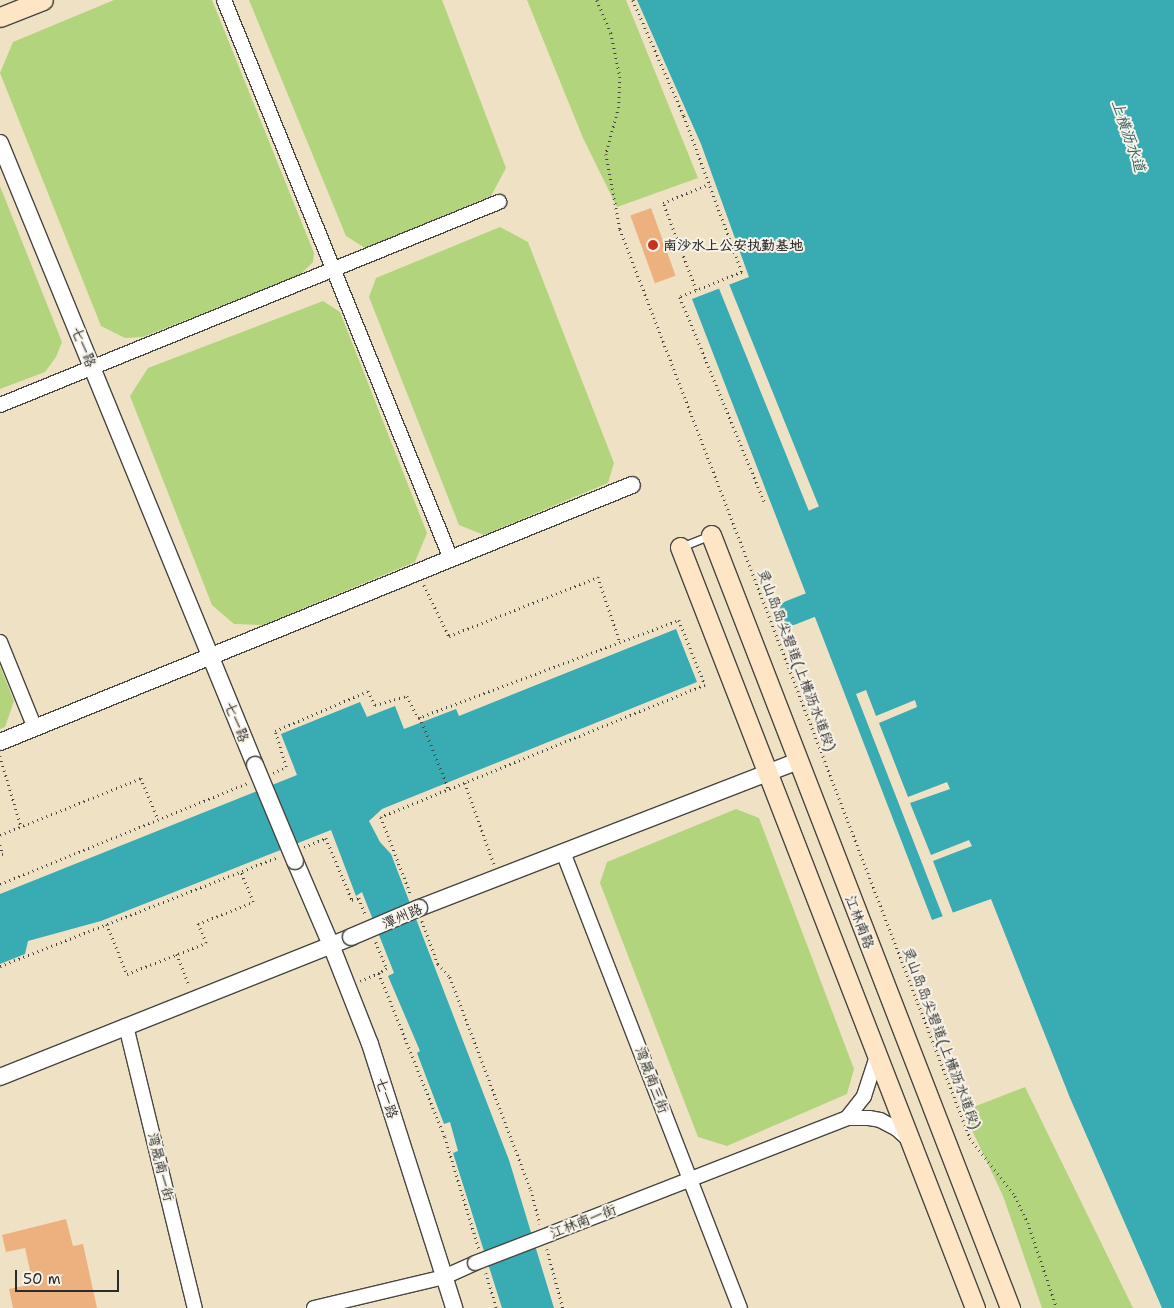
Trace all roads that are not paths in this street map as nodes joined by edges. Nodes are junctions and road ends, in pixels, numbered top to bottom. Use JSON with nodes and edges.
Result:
{"nodes":[{"id":1,"x":43,"y":0,"type":"edge"},
{"id":2,"x":224,"y":0,"type":"edge"},
{"id":3,"x":0,"y":17,"type":"edge"},
{"id":4,"x":0,"y":143,"type":"edge"},
{"id":5,"x":499,"y":202,"type":"dead end"},
{"id":6,"x":334,"y":269,"type":"junction"},
{"id":7,"x":92,"y":367,"type":"junction"},
{"id":8,"x":0,"y":405,"type":"edge"},
{"id":9,"x":632,"y":485,"type":"dead end"},
{"id":10,"x":711,"y":535,"type":"joint"},
{"id":11,"x":680,"y":547,"type":"joint"},
{"id":12,"x":451,"y":559,"type":"junction"},
{"id":13,"x":0,"y":642,"type":"edge"},
{"id":14,"x":211,"y":657,"type":"junction"},
{"id":15,"x":35,"y":728,"type":"junction"},
{"id":16,"x":0,"y":742,"type":"edge"},
{"id":17,"x":798,"y":761,"type":"junction"},
{"id":18,"x":768,"y":773,"type":"junction"},
{"id":19,"x":563,"y":852,"type":"junction"},
{"id":20,"x":331,"y":945,"type":"junction"},
{"id":21,"x":126,"y":1026,"type":"junction"},
{"id":22,"x":877,"y":1056,"type":"junction"},
{"id":23,"x":2,"y":1075,"type":"edge"},
{"id":24,"x":848,"y":1118,"type":"junction"},
{"id":25,"x":911,"y":1143,"type":"junction"},
{"id":26,"x":690,"y":1180,"type":"junction"},
{"id":27,"x":444,"y":1277,"type":"junction"},
{"id":28,"x":195,"y":1308,"type":"edge"},
{"id":29,"x":314,"y":1308,"type":"edge"},
{"id":30,"x":454,"y":1308,"type":"edge"},
{"id":31,"x":740,"y":1308,"type":"edge"},
{"id":32,"x":975,"y":1308,"type":"edge"},
{"id":33,"x":1010,"y":1308,"type":"edge"}],
"edges":[{"from":1,"to":3,"type":"main road"},
{"from":2,"to":6,"type":"street"},
{"from":4,"to":7,"type":"street","name":"七一路"},
{"from":5,"to":6,"type":"street"},
{"from":6,"to":7,"type":"street"},
{"from":6,"to":12,"type":"street"},
{"from":7,"to":8,"type":"street"},
{"from":7,"to":14,"type":"street","name":"七一路"},
{"from":9,"to":12,"type":"street"},
{"from":10,"to":11,"type":"lane"},
{"from":10,"to":17,"type":"main road","name":"江林南路"},
{"from":11,"to":18,"type":"main road"},
{"from":12,"to":14,"type":"street"},
{"from":13,"to":15,"type":"street"},
{"from":14,"to":15,"type":"street"},
{"from":14,"to":20,"type":"street","name":"七一路","bridge":true},
{"from":15,"to":16,"type":"street"},
{"from":17,"to":18,"type":"street","name":"潭州路"},
{"from":17,"to":33,"type":"main road","name":"江林南路"},
{"from":18,"to":19,"type":"street","name":"潭州路"},
{"from":18,"to":22,"type":"main road"},
{"from":19,"to":20,"type":"street","name":"潭州路","bridge":true},
{"from":19,"to":26,"type":"street","name":"湾晟南三街"},
{"from":20,"to":21,"type":"street","name":"潭州路"},
{"from":20,"to":27,"type":"street","name":"七一路"},
{"from":21,"to":23,"type":"street","name":"潭州路"},
{"from":21,"to":28,"type":"street","name":"湾晟南一街"},
{"from":22,"to":24,"type":"street"},
{"from":22,"to":25,"type":"main road"},
{"from":24,"to":25,"type":"street"},
{"from":24,"to":26,"type":"street","name":"江林南一街"},
{"from":25,"to":32,"type":"main road"},
{"from":26,"to":27,"type":"street","name":"江林南一街","bridge":true},
{"from":26,"to":31,"type":"street","name":"湾晟南三街"},
{"from":27,"to":29,"type":"street","name":"江林南一街"},
{"from":27,"to":30,"type":"street","name":"七一路"}]}
